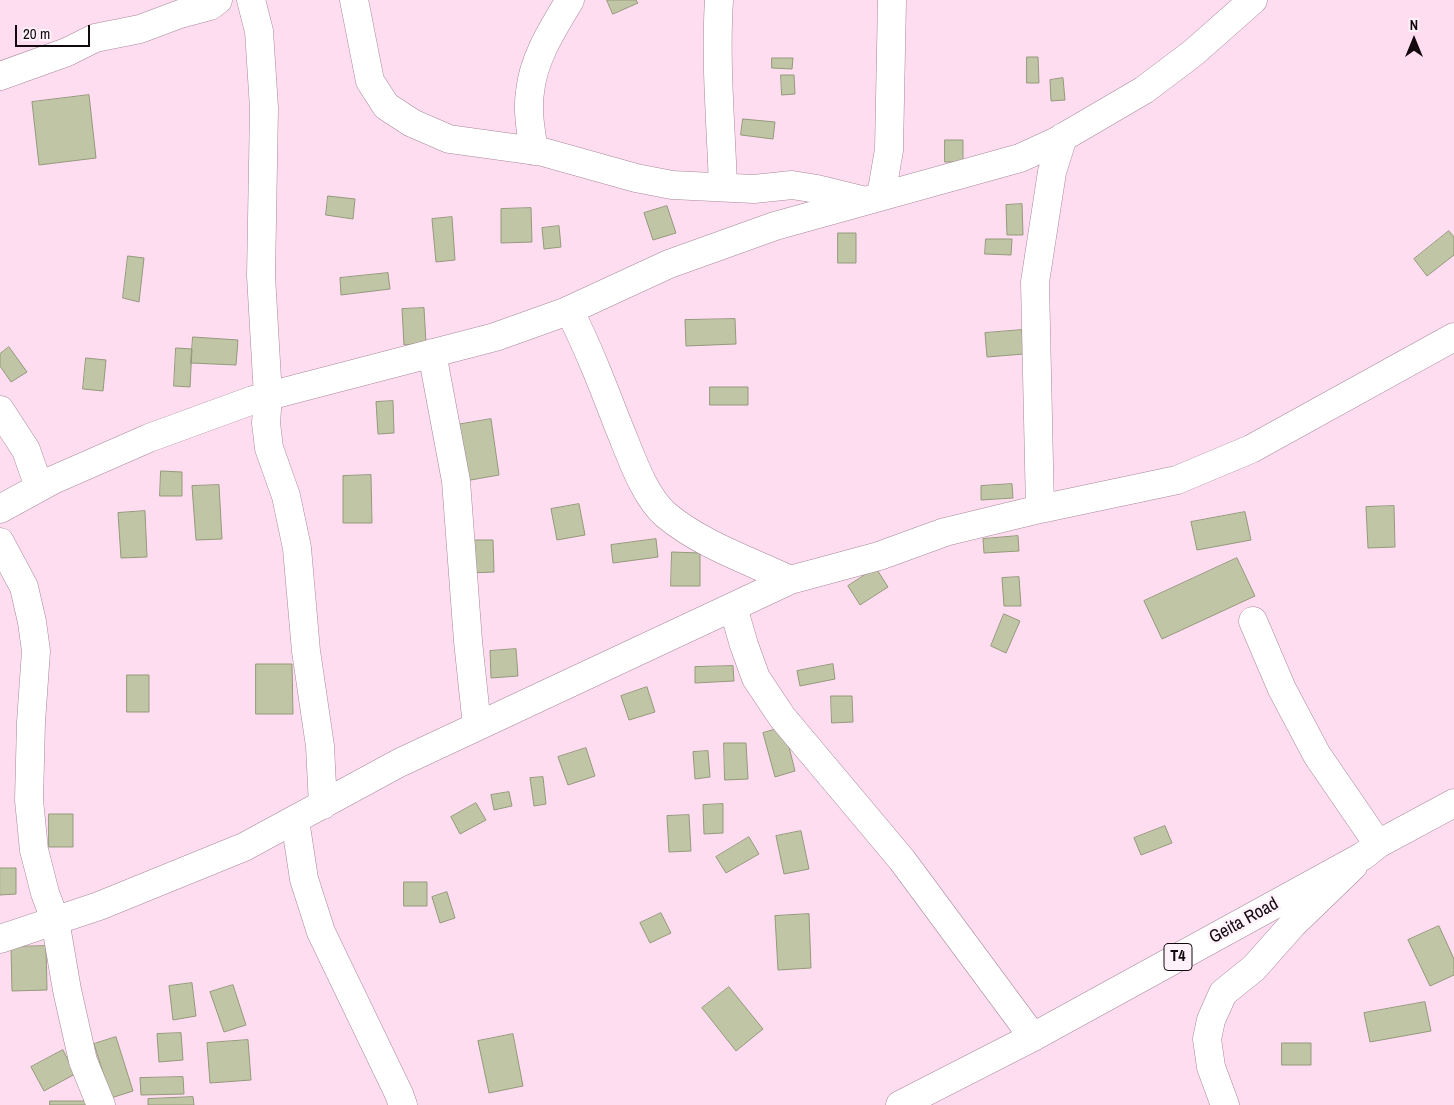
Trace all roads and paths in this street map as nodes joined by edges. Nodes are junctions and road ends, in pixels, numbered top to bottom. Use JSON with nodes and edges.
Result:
{"nodes":[{"id":1,"x":218,"y":0,"type":"edge"},
{"id":2,"x":251,"y":0,"type":"edge"},
{"id":3,"x":354,"y":0,"type":"edge"},
{"id":4,"x":570,"y":0,"type":"edge"},
{"id":5,"x":719,"y":0,"type":"edge"},
{"id":6,"x":892,"y":0,"type":"edge"},
{"id":7,"x":1244,"y":3,"type":"edge"},
{"id":8,"x":0,"y":76,"type":"edge"},
{"id":9,"x":1063,"y":138,"type":"junction"},
{"id":10,"x":534,"y":151,"type":"junction"},
{"id":11,"x":723,"y":187,"type":"junction"},
{"id":12,"x":872,"y":198,"type":"junction"},
{"id":13,"x":569,"y":310,"type":"junction"},
{"id":14,"x":1454,"y":337,"type":"edge"},
{"id":15,"x":432,"y":353,"type":"junction"},
{"id":16,"x":268,"y":396,"type":"junction"},
{"id":17,"x":0,"y":410,"type":"edge"},
{"id":18,"x":39,"y":487,"type":"junction"},
{"id":19,"x":0,"y":509,"type":"edge"},
{"id":20,"x":1040,"y":509,"type":"junction"},
{"id":21,"x":0,"y":542,"type":"edge"},
{"id":22,"x":790,"y":580,"type":"junction"},
{"id":23,"x":733,"y":607,"type":"junction"},
{"id":24,"x":1253,"y":621,"type":"dead end"},
{"id":25,"x":477,"y":726,"type":"junction"},
{"id":26,"x":1454,"y":803,"type":"edge"},
{"id":27,"x":323,"y":804,"type":"junction"},
{"id":28,"x":295,"y":820,"type":"junction"},
{"id":29,"x":1371,"y":850,"type":"junction"},
{"id":30,"x":55,"y":920,"type":"junction"},
{"id":31,"x":0,"y":939,"type":"edge"},
{"id":32,"x":1033,"y":1037,"type":"junction"},
{"id":33,"x":101,"y":1105,"type":"edge"},
{"id":34,"x":403,"y":1105,"type":"edge"},
{"id":35,"x":900,"y":1105,"type":"edge"},
{"id":36,"x":1225,"y":1105,"type":"edge"}],
"edges":[{"from":1,"to":8,"type":"main road"},
{"from":2,"to":16,"type":"main road"},
{"from":3,"to":10,"type":"main road"},
{"from":4,"to":10,"type":"main road"},
{"from":5,"to":11,"type":"main road"},
{"from":6,"to":12,"type":"main road"},
{"from":7,"to":9,"type":"main road"},
{"from":9,"to":12,"type":"main road"},
{"from":9,"to":20,"type":"main road"},
{"from":10,"to":11,"type":"main road"},
{"from":11,"to":12,"type":"main road"},
{"from":12,"to":13,"type":"main road"},
{"from":13,"to":15,"type":"main road"},
{"from":13,"to":22,"type":"main road"},
{"from":14,"to":20,"type":"main road"},
{"from":15,"to":16,"type":"main road"},
{"from":15,"to":25,"type":"main road"},
{"from":16,"to":18,"type":"main road"},
{"from":16,"to":27,"type":"main road"},
{"from":17,"to":18,"type":"main road"},
{"from":18,"to":19,"type":"main road"},
{"from":20,"to":22,"type":"main road"},
{"from":21,"to":30,"type":"main road"},
{"from":22,"to":23,"type":"main road"},
{"from":23,"to":25,"type":"main road"},
{"from":23,"to":32,"type":"main road"},
{"from":24,"to":29,"type":"main road"},
{"from":25,"to":27,"type":"main road"},
{"from":26,"to":29,"type":"main road","name":"Geita Road","number":"T4"},
{"from":27,"to":28,"type":"main road"},
{"from":28,"to":30,"type":"main road"},
{"from":28,"to":34,"type":"main road"},
{"from":29,"to":32,"type":"main road","name":"Geita Road","number":"T4"},
{"from":29,"to":36,"type":"main road"},
{"from":30,"to":31,"type":"main road"},
{"from":30,"to":33,"type":"main road"},
{"from":32,"to":35,"type":"main road","name":"Geita Road","number":"T4"}]}
